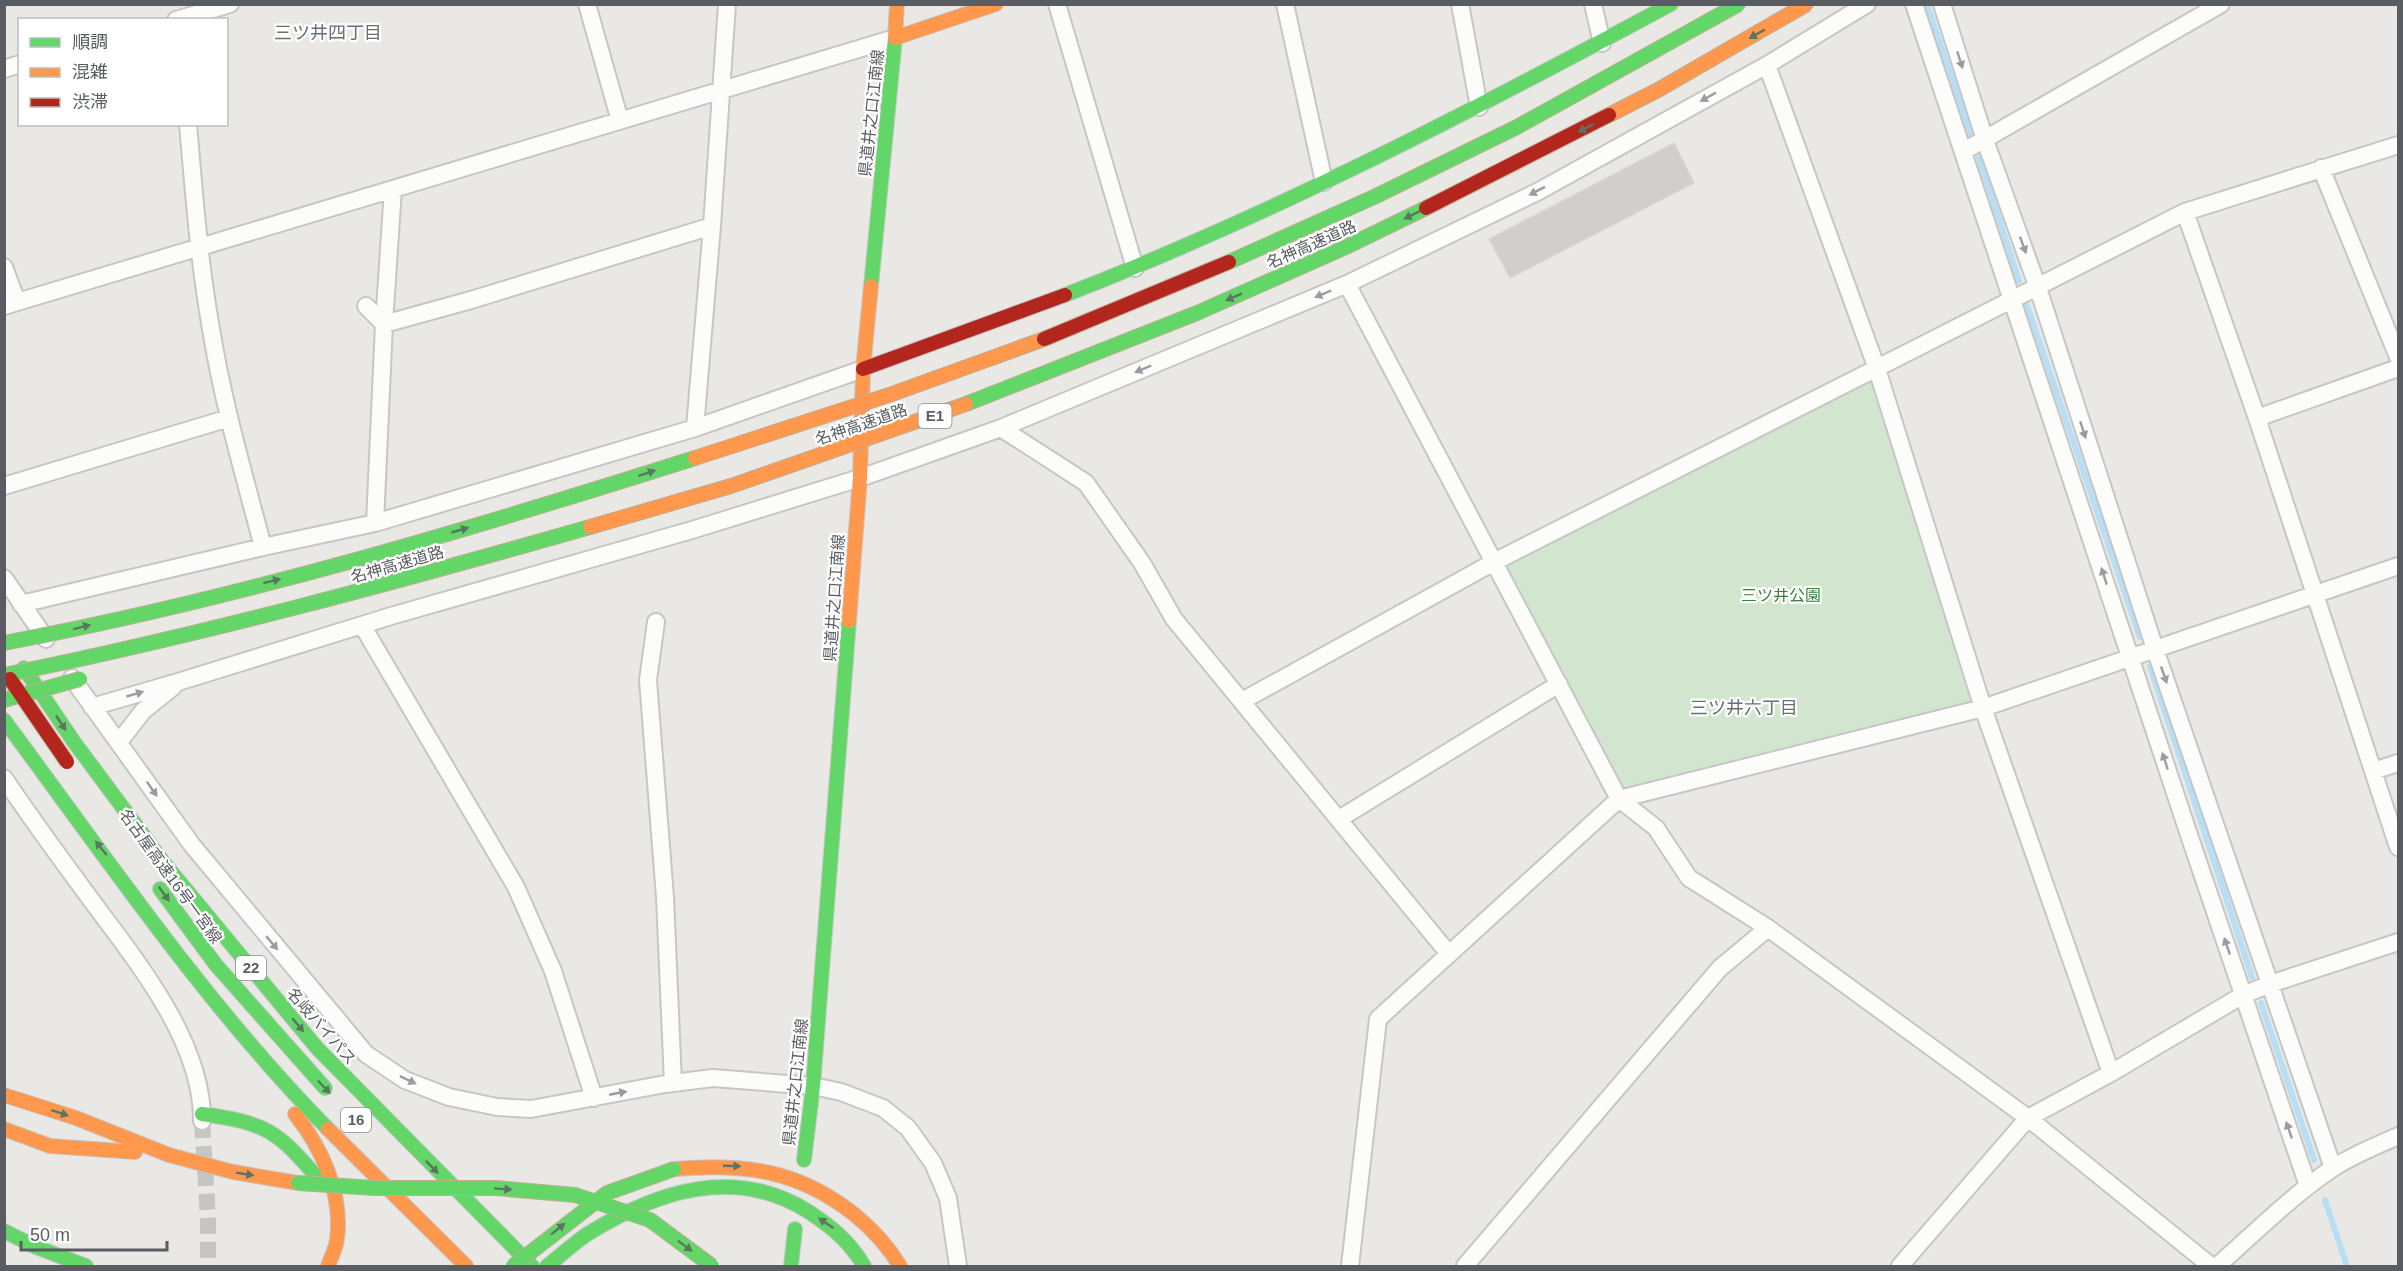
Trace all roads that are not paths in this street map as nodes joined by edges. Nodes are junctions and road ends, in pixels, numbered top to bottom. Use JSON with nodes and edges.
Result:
{"nodes":[{"id":1,"x":230,"y":4,"type":"edge"},
{"id":2,"x":588,"y":4,"type":"edge"},
{"id":3,"x":727,"y":4,"type":"edge"},
{"id":4,"x":897,"y":4,"type":"edge"},
{"id":5,"x":996,"y":4,"type":"edge"},
{"id":6,"x":1058,"y":4,"type":"edge"},
{"id":7,"x":1285,"y":4,"type":"edge"},
{"id":8,"x":1460,"y":4,"type":"edge"},
{"id":9,"x":1593,"y":4,"type":"edge"},
{"id":10,"x":1671,"y":4,"type":"edge"},
{"id":11,"x":1739,"y":4,"type":"edge"},
{"id":12,"x":1807,"y":4,"type":"edge"},
{"id":13,"x":1867,"y":4,"type":"edge"},
{"id":14,"x":1914,"y":4,"type":"edge"},
{"id":15,"x":1942,"y":4,"type":"edge"},
{"id":16,"x":2221,"y":4,"type":"edge"},
{"id":17,"x":181,"y":18,"type":"edge"},
{"id":18,"x":895,"y":38,"type":"junction"},
{"id":19,"x":1602,"y":43,"type":"junction"},
{"id":20,"x":1767,"y":65,"type":"junction"},
{"id":21,"x":720,"y":92,"type":"junction"},
{"id":22,"x":1479,"y":106,"type":"junction"},
{"id":23,"x":620,"y":121,"type":"junction"},
{"id":24,"x":188,"y":126,"type":"edge"},
{"id":25,"x":1986,"y":140,"type":"junction"},
{"id":26,"x":2398,"y":145,"type":"edge"},
{"id":27,"x":1964,"y":152,"type":"junction"},
{"id":28,"x":2322,"y":168,"type":"junction"},
{"id":29,"x":1324,"y":182,"type":"junction"},
{"id":30,"x":393,"y":189,"type":"junction"},
{"id":31,"x":2185,"y":212,"type":"junction"},
{"id":32,"x":712,"y":226,"type":"junction"},
{"id":33,"x":198,"y":247,"type":"junction"},
{"id":34,"x":4,"y":267,"type":"edge"},
{"id":35,"x":1135,"y":268,"type":"junction"},
{"id":36,"x":1347,"y":284,"type":"junction"},
{"id":37,"x":2038,"y":288,"type":"junction"},
{"id":38,"x":2013,"y":301,"type":"junction"},
{"id":39,"x":11,"y":304,"type":"edge"},
{"id":40,"x":366,"y":306,"type":"dead end"},
{"id":41,"x":384,"y":324,"type":"junction"},
{"id":42,"x":2398,"y":357,"type":"edge"},
{"id":43,"x":2398,"y":368,"type":"edge"},
{"id":44,"x":863,"y":369,"type":"junction"},
{"id":45,"x":1877,"y":369,"type":"junction"},
{"id":46,"x":229,"y":418,"type":"junction"},
{"id":47,"x":2257,"y":418,"type":"junction"},
{"id":48,"x":694,"y":428,"type":"junction"},
{"id":49,"x":1001,"y":428,"type":"junction"},
{"id":50,"x":860,"y":478,"type":"junction"},
{"id":51,"x":4,"y":486,"type":"edge"},
{"id":52,"x":375,"y":523,"type":"junction"},
{"id":53,"x":263,"y":547,"type":"junction"},
{"id":54,"x":1494,"y":562,"type":"junction"},
{"id":55,"x":2398,"y":566,"type":"edge"},
{"id":56,"x":4,"y":578,"type":"edge"},
{"id":57,"x":2314,"y":594,"type":"junction"},
{"id":58,"x":21,"y":604,"type":"junction"},
{"id":59,"x":314,"y":604,"type":"junction"},
{"id":60,"x":656,"y":622,"type":"dead end"},
{"id":61,"x":362,"y":625,"type":"junction"},
{"id":62,"x":4,"y":642,"type":"edge"},
{"id":63,"x":204,"y":645,"type":"dead end"},
{"id":64,"x":2155,"y":649,"type":"junction"},
{"id":65,"x":2131,"y":657,"type":"junction"},
{"id":66,"x":4,"y":673,"type":"edge"},
{"id":67,"x":91,"y":676,"type":"dead end"},
{"id":68,"x":178,"y":682,"type":"junction"},
{"id":69,"x":1558,"y":684,"type":"junction"},
{"id":70,"x":4,"y":700,"type":"edge"},
{"id":71,"x":1242,"y":701,"type":"junction"},
{"id":72,"x":92,"y":707,"type":"junction"},
{"id":73,"x":1983,"y":708,"type":"junction"},
{"id":74,"x":4,"y":720,"type":"edge"},
{"id":75,"x":119,"y":742,"type":"junction"},
{"id":76,"x":2398,"y":763,"type":"edge"},
{"id":77,"x":71,"y":767,"type":"dead end"},
{"id":78,"x":2373,"y":771,"type":"junction"},
{"id":79,"x":4,"y":777,"type":"edge"},
{"id":80,"x":45,"y":799,"type":"dead end"},
{"id":81,"x":1619,"y":799,"type":"junction"},
{"id":82,"x":1340,"y":819,"type":"junction"},
{"id":83,"x":2398,"y":847,"type":"edge"},
{"id":84,"x":155,"y":882,"type":"dead end"},
{"id":85,"x":1768,"y":928,"type":"junction"},
{"id":86,"x":2398,"y":942,"type":"edge"},
{"id":87,"x":1449,"y":954,"type":"junction"},
{"id":88,"x":188,"y":982,"type":"junction"},
{"id":89,"x":2270,"y":984,"type":"junction"},
{"id":90,"x":2243,"y":995,"type":"junction"},
{"id":91,"x":231,"y":1043,"type":"dead end"},
{"id":92,"x":2111,"y":1073,"type":"junction"},
{"id":93,"x":673,"y":1083,"type":"junction"},
{"id":94,"x":813,"y":1086,"type":"junction"},
{"id":95,"x":271,"y":1089,"type":"dead end"},
{"id":96,"x":4,"y":1095,"type":"edge"},
{"id":97,"x":335,"y":1098,"type":"dead end"},
{"id":98,"x":594,"y":1098,"type":"junction"},
{"id":99,"x":202,"y":1118,"type":"joint"},
{"id":100,"x":2028,"y":1118,"type":"junction"},
{"id":101,"x":4,"y":1129,"type":"edge"},
{"id":102,"x":2398,"y":1136,"type":"edge"},
{"id":103,"x":168,"y":1155,"type":"junction"},
{"id":104,"x":804,"y":1160,"type":"dead end"},
{"id":105,"x":2333,"y":1168,"type":"junction"},
{"id":106,"x":405,"y":1170,"type":"dead end"},
{"id":107,"x":2308,"y":1186,"type":"junction"},
{"id":108,"x":438,"y":1202,"type":"dead end"},
{"id":109,"x":338,"y":1209,"type":"junction"},
{"id":110,"x":795,"y":1229,"type":"dead end"},
{"id":111,"x":4,"y":1231,"type":"edge"},
{"id":112,"x":36,"y":1247,"type":"junction"},
{"id":113,"x":57,"y":1266,"type":"edge"},
{"id":114,"x":86,"y":1266,"type":"edge"},
{"id":115,"x":328,"y":1266,"type":"edge"},
{"id":116,"x":450,"y":1266,"type":"edge"},
{"id":117,"x":466,"y":1266,"type":"edge"},
{"id":118,"x":513,"y":1266,"type":"edge"},
{"id":119,"x":532,"y":1266,"type":"edge"},
{"id":120,"x":547,"y":1266,"type":"edge"},
{"id":121,"x":712,"y":1266,"type":"edge"},
{"id":122,"x":791,"y":1266,"type":"edge"},
{"id":123,"x":864,"y":1266,"type":"edge"},
{"id":124,"x":900,"y":1266,"type":"edge"},
{"id":125,"x":958,"y":1266,"type":"edge"},
{"id":126,"x":1350,"y":1266,"type":"edge"},
{"id":127,"x":1465,"y":1266,"type":"edge"},
{"id":128,"x":1900,"y":1266,"type":"edge"},
{"id":129,"x":2211,"y":1266,"type":"edge"},
{"id":130,"x":2217,"y":1266,"type":"edge"}],
"edges":[{"from":1,"to":17,"type":"street"},
{"from":2,"to":23,"type":"street"},
{"from":3,"to":21,"type":"street"},
{"from":4,"to":18,"type":"main road","name":"県道井之口江南線"},
{"from":5,"to":18,"type":"main road"},
{"from":6,"to":35,"type":"street"},
{"from":7,"to":29,"type":"street"},
{"from":8,"to":22,"type":"street"},
{"from":9,"to":19,"type":"street"},
{"from":10,"to":19,"type":"main road"},
{"from":62,"to":11,"type":"main road","name":"名神高速道路","number":"E1","one_way":true,"bridge":true},
{"from":12,"to":59,"type":"main road","name":"名神高速道路","number":"E1","one_way":true,"bridge":true},
{"from":13,"to":20,"type":"street"},
{"from":14,"to":27,"type":"street"},
{"from":15,"to":25,"type":"street","one_way":true},
{"from":16,"to":25,"type":"street"},
{"from":18,"to":21,"type":"street"},
{"from":18,"to":44,"type":"main road","name":"県道井之口江南線"},
{"from":19,"to":22,"type":"main road"},
{"from":20,"to":36,"type":"street","one_way":true},
{"from":20,"to":45,"type":"street"},
{"from":21,"to":23,"type":"street"},
{"from":21,"to":32,"type":"street"},
{"from":22,"to":29,"type":"main road"},
{"from":23,"to":30,"type":"street"},
{"from":24,"to":33,"type":"street"},
{"from":25,"to":27,"type":"street"},
{"from":25,"to":37,"type":"street","one_way":true},
{"from":26,"to":28,"type":"street"},
{"from":27,"to":38,"type":"street"},
{"from":28,"to":31,"type":"street"},
{"from":28,"to":42,"type":"street"},
{"from":29,"to":35,"type":"main road"},
{"from":30,"to":33,"type":"street"},
{"from":30,"to":41,"type":"street"},
{"from":31,"to":37,"type":"street"},
{"from":31,"to":47,"type":"street"},
{"from":32,"to":41,"type":"street"},
{"from":32,"to":48,"type":"street"},
{"from":33,"to":39,"type":"street"},
{"from":33,"to":46,"type":"street"},
{"from":34,"to":39,"type":"street"},
{"from":35,"to":44,"type":"main road"},
{"from":36,"to":49,"type":"street","one_way":true},
{"from":36,"to":54,"type":"street"},
{"from":37,"to":38,"type":"street"},
{"from":37,"to":64,"type":"street","one_way":true},
{"from":38,"to":45,"type":"street"},
{"from":65,"to":38,"type":"street","one_way":true},
{"from":40,"to":41,"type":"street"},
{"from":41,"to":52,"type":"street"},
{"from":43,"to":47,"type":"street"},
{"from":44,"to":48,"type":"street"},
{"from":44,"to":50,"type":"main road","name":"県道井之口江南線"},
{"from":45,"to":54,"type":"street"},
{"from":45,"to":73,"type":"street"},
{"from":46,"to":51,"type":"street"},
{"from":46,"to":53,"type":"street"},
{"from":47,"to":57,"type":"street"},
{"from":48,"to":52,"type":"street"},
{"from":49,"to":50,"type":"street"},
{"from":49,"to":71,"type":"street"},
{"from":50,"to":61,"type":"street"},
{"from":50,"to":94,"type":"main road","name":"県道井之口江南線"},
{"from":52,"to":53,"type":"street"},
{"from":53,"to":58,"type":"street"},
{"from":54,"to":69,"type":"street"},
{"from":54,"to":71,"type":"street"},
{"from":55,"to":57,"type":"street"},
{"from":56,"to":58,"type":"street"},
{"from":57,"to":64,"type":"street"},
{"from":57,"to":78,"type":"street"},
{"from":58,"to":72,"type":"street"},
{"from":59,"to":63,"type":"main road"},
{"from":59,"to":66,"type":"main road","name":"名神高速道路","number":"E1","bridge":true},
{"from":60,"to":93,"type":"street"},
{"from":61,"to":68,"type":"street"},
{"from":61,"to":98,"type":"street"},
{"from":62,"to":119,"type":"main road","name":"名岐バイパス","number":"22","one_way":true},
{"from":64,"to":65,"type":"street"},
{"from":64,"to":89,"type":"street","one_way":true},
{"from":65,"to":73,"type":"street"},
{"from":90,"to":65,"type":"street","one_way":true},
{"from":66,"to":77,"type":"main road","bridge":true},
{"from":67,"to":70,"type":"main road","bridge":true},
{"from":72,"to":68,"type":"street","one_way":true},
{"from":68,"to":75,"type":"street"},
{"from":69,"to":81,"type":"street"},
{"from":69,"to":82,"type":"street"},
{"from":71,"to":82,"type":"street"},
{"from":72,"to":75,"type":"street"},
{"from":73,"to":81,"type":"street"},
{"from":73,"to":92,"type":"street"},
{"from":117,"to":74,"type":"main road","number":"16","one_way":true},
{"from":75,"to":98,"type":"street","one_way":true},
{"from":76,"to":78,"type":"street"},
{"from":78,"to":83,"type":"street"},
{"from":79,"to":99,"type":"street"},
{"from":80,"to":88,"type":"main road"},
{"from":81,"to":85,"type":"street"},
{"from":81,"to":87,"type":"street"},
{"from":82,"to":87,"type":"street"},
{"from":84,"to":97,"type":"main road","name":"名古屋高速16号一宮線","number":"16","one_way":true},
{"from":85,"to":100,"type":"street"},
{"from":85,"to":127,"type":"street"},
{"from":86,"to":89,"type":"street"},
{"from":87,"to":126,"type":"street"},
{"from":88,"to":91,"type":"main road"},
{"from":88,"to":116,"type":"main road"},
{"from":89,"to":90,"type":"street"},
{"from":89,"to":105,"type":"street"},
{"from":90,"to":92,"type":"street"},
{"from":107,"to":90,"type":"street","one_way":true},
{"from":92,"to":100,"type":"street"},
{"from":93,"to":94,"type":"street"},
{"from":98,"to":93,"type":"street","one_way":true},
{"from":94,"to":104,"type":"main road","name":"県道井之口江南線"},
{"from":94,"to":125,"type":"street"},
{"from":95,"to":109,"type":"main road"},
{"from":96,"to":103,"type":"main road","one_way":true},
{"from":99,"to":109,"type":"main road"},
{"from":100,"to":128,"type":"street"},
{"from":100,"to":129,"type":"street"},
{"from":101,"to":103,"type":"main road"},
{"from":102,"to":105,"type":"street"},
{"from":103,"to":121,"type":"main road","one_way":true,"bridge":true},
{"from":105,"to":107,"type":"street"},
{"from":106,"to":108,"type":"main road"},
{"from":107,"to":130,"type":"street"},
{"from":109,"to":115,"type":"main road"},
{"from":110,"to":122,"type":"main road"},
{"from":111,"to":112,"type":"main road"},
{"from":112,"to":113,"type":"main road"},
{"from":112,"to":114,"type":"main road"},
{"from":118,"to":124,"type":"main road","one_way":true,"bridge":true},
{"from":123,"to":120,"type":"main road","one_way":true}]}
